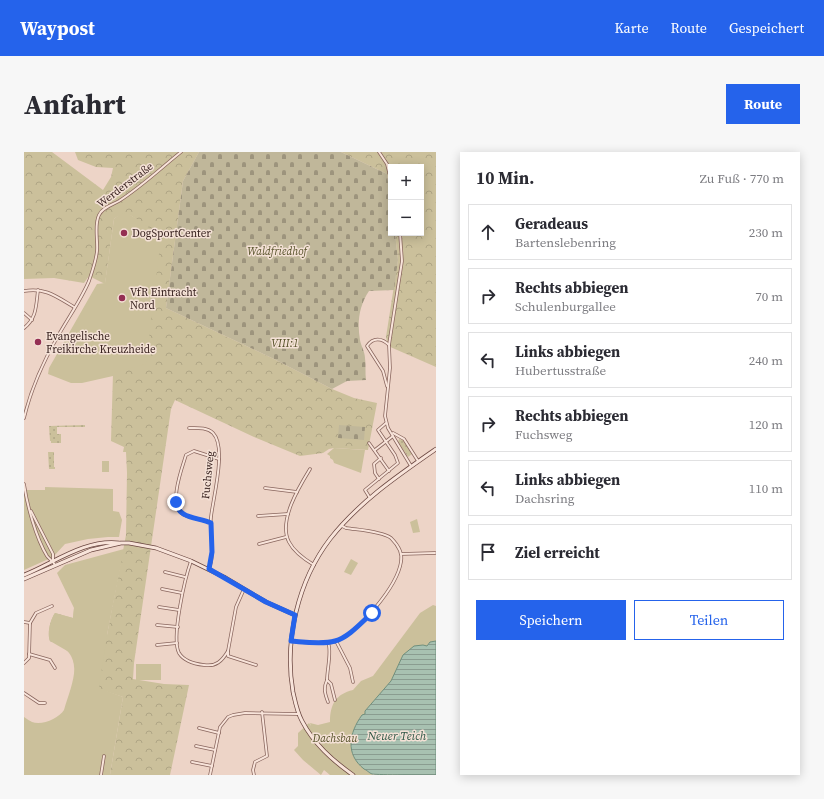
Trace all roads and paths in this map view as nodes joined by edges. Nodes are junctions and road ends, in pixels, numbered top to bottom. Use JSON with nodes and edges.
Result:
{"nodes":[{"id":1,"x":181,"y":152,"type":"edge"},
{"id":2,"x":379,"y":152,"type":"edge"},
{"id":3,"x":388,"y":170,"type":"edge"},
{"id":4,"x":400,"y":236,"type":"edge"},
{"id":5,"x":38,"y":290,"type":"junction"},
{"id":6,"x":24,"y":291,"type":"edge"},
{"id":7,"x":75,"y":308,"type":"junction"},
{"id":8,"x":24,"y":313,"type":"edge"},
{"id":9,"x":32,"y":320,"type":"junction"},
{"id":10,"x":24,"y":328,"type":"edge"},
{"id":11,"x":389,"y":345,"type":"junction"},
{"id":12,"x":387,"y":388,"type":"junction"},
{"id":13,"x":24,"y":418,"type":"edge"},
{"id":14,"x":386,"y":423,"type":"junction"},
{"id":15,"x":189,"y":428,"type":"dead end"},
{"id":16,"x":391,"y":433,"type":"junction"},
{"id":17,"x":394,"y":436,"type":"junction"},
{"id":18,"x":386,"y":441,"type":"junction"},
{"id":19,"x":369,"y":443,"type":"dead end"},
{"id":20,"x":436,"y":449,"type":"edge"},
{"id":21,"x":375,"y":450,"type":"junction"},
{"id":22,"x":381,"y":458,"type":"junction"},
{"id":23,"x":219,"y":459,"type":"junction"},
{"id":24,"x":418,"y":461,"type":"junction"},
{"id":25,"x":411,"y":466,"type":"junction"},
{"id":26,"x":310,"y":469,"type":"dead end"},
{"id":27,"x":389,"y":470,"type":"junction"},
{"id":28,"x":379,"y":479,"type":"junction"},
{"id":29,"x":24,"y":484,"type":"edge"},
{"id":30,"x":265,"y":488,"type":"dead end"},
{"id":31,"x":297,"y":492,"type":"junction"},
{"id":32,"x":370,"y":498,"type":"junction"},
{"id":33,"x":29,"y":506,"type":"junction"},
{"id":34,"x":288,"y":514,"type":"junction"},
{"id":35,"x":258,"y":516,"type":"dead end"},
{"id":36,"x":211,"y":523,"type":"junction"},
{"id":37,"x":342,"y":526,"type":"junction"},
{"id":38,"x":287,"y":537,"type":"junction"},
{"id":39,"x":121,"y":543,"type":"junction"},
{"id":40,"x":258,"y":544,"type":"dead end"},
{"id":41,"x":401,"y":554,"type":"junction"},
{"id":42,"x":435,"y":554,"type":"edge"},
{"id":43,"x":53,"y":561,"type":"junction"},
{"id":44,"x":191,"y":561,"type":"junction"},
{"id":45,"x":55,"y":565,"type":"junction"},
{"id":46,"x":314,"y":565,"type":"junction"},
{"id":47,"x":209,"y":569,"type":"junction"},
{"id":48,"x":165,"y":572,"type":"dead end"},
{"id":49,"x":24,"y":575,"type":"edge"},
{"id":50,"x":185,"y":577,"type":"junction"},
{"id":51,"x":24,"y":579,"type":"edge"},
{"id":52,"x":162,"y":589,"type":"dead end"},
{"id":53,"x":244,"y":589,"type":"junction"},
{"id":54,"x":182,"y":593,"type":"junction"},
{"id":55,"x":52,"y":606,"type":"dead end"},
{"id":56,"x":159,"y":607,"type":"dead end"},
{"id":57,"x":180,"y":610,"type":"junction"},
{"id":58,"x":295,"y":615,"type":"junction"},
{"id":59,"x":24,"y":622,"type":"edge"},
{"id":60,"x":30,"y":623,"type":"junction"},
{"id":61,"x":157,"y":625,"type":"dead end"},
{"id":62,"x":178,"y":627,"type":"junction"},
{"id":63,"x":291,"y":641,"type":"junction"},
{"id":64,"x":336,"y":641,"type":"junction"},
{"id":65,"x":328,"y":642,"type":"junction"},
{"id":66,"x":177,"y":643,"type":"junction"},
{"id":67,"x":158,"y":645,"type":"dead end"},
{"id":68,"x":228,"y":651,"type":"junction"},
{"id":69,"x":29,"y":654,"type":"junction"},
{"id":70,"x":24,"y":663,"type":"edge"},
{"id":71,"x":256,"y":666,"type":"dead end"},
{"id":72,"x":55,"y":668,"type":"dead end"},
{"id":73,"x":327,"y":680,"type":"junction"},
{"id":74,"x":353,"y":682,"type":"dead end"},
{"id":75,"x":24,"y":693,"type":"edge"},
{"id":76,"x":335,"y":700,"type":"dead end"},
{"id":77,"x":328,"y":702,"type":"dead end"},
{"id":78,"x":45,"y":703,"type":"dead end"},
{"id":79,"x":262,"y":712,"type":"junction"},
{"id":80,"x":299,"y":714,"type":"junction"},
{"id":81,"x":199,"y":728,"type":"dead end"},
{"id":82,"x":219,"y":732,"type":"junction"},
{"id":83,"x":196,"y":746,"type":"dead end"},
{"id":84,"x":215,"y":750,"type":"junction"},
{"id":85,"x":104,"y":756,"type":"dead end"},
{"id":86,"x":192,"y":762,"type":"dead end"},
{"id":87,"x":212,"y":766,"type":"junction"},
{"id":88,"x":101,"y":775,"type":"edge"},
{"id":89,"x":210,"y":775,"type":"edge"},
{"id":90,"x":254,"y":775,"type":"edge"},
{"id":91,"x":353,"y":775,"type":"edge"}],
"edges":[{"from":1,"to":7,"type":"street","name":"Werderstraße"},
{"from":2,"to":3,"type":"street"},
{"from":4,"to":11,"type":"street"},
{"from":5,"to":6,"type":"street"},
{"from":5,"to":7,"type":"street"},
{"from":5,"to":9,"type":"street"},
{"from":7,"to":13,"type":"street","name":"Werderstraße"},
{"from":8,"to":9,"type":"street"},
{"from":9,"to":10,"type":"street"},
{"from":11,"to":12,"type":"street"},
{"from":11,"to":12,"type":"street"},
{"from":12,"to":14,"type":"street"},
{"from":14,"to":16,"type":"street"},
{"from":14,"to":18,"type":"street"},
{"from":15,"to":23,"type":"street","name":"Fuchsweg"},
{"from":16,"to":17,"type":"street"},
{"from":16,"to":24,"type":"street"},
{"from":17,"to":18,"type":"street"},
{"from":17,"to":25,"type":"street"},
{"from":18,"to":21,"type":"street"},
{"from":18,"to":27,"type":"street"},
{"from":19,"to":21,"type":"street"},
{"from":20,"to":24,"type":"street"},
{"from":21,"to":22,"type":"street"},
{"from":22,"to":27,"type":"street"},
{"from":22,"to":28,"type":"street"},
{"from":23,"to":36,"type":"street","name":"Fuchsweg"},
{"from":23,"to":36,"type":"street"},
{"from":24,"to":25,"type":"street"},
{"from":25,"to":32,"type":"street"},
{"from":26,"to":31,"type":"street"},
{"from":27,"to":28,"type":"street"},
{"from":28,"to":32,"type":"street"},
{"from":29,"to":33,"type":"street"},
{"from":30,"to":31,"type":"street"},
{"from":31,"to":34,"type":"street"},
{"from":32,"to":37,"type":"street"},
{"from":33,"to":43,"type":"street"},
{"from":33,"to":43,"type":"street"},
{"from":34,"to":35,"type":"street"},
{"from":34,"to":38,"type":"street"},
{"from":36,"to":47,"type":"street","name":"Fuchsweg"},
{"from":37,"to":41,"type":"street"},
{"from":37,"to":46,"type":"street"},
{"from":38,"to":40,"type":"street"},
{"from":38,"to":46,"type":"street"},
{"from":39,"to":43,"type":"street"},
{"from":39,"to":44,"type":"street"},
{"from":39,"to":45,"type":"street"},
{"from":41,"to":42,"type":"street"},
{"from":41,"to":64,"type":"street"},
{"from":43,"to":45,"type":"street"},
{"from":43,"to":49,"type":"street"},
{"from":44,"to":47,"type":"street"},
{"from":44,"to":50,"type":"street"},
{"from":45,"to":51,"type":"street"},
{"from":46,"to":58,"type":"street"},
{"from":47,"to":53,"type":"street"},
{"from":48,"to":50,"type":"street"},
{"from":50,"to":54,"type":"street"},
{"from":52,"to":54,"type":"street"},
{"from":53,"to":58,"type":"street"},
{"from":53,"to":68,"type":"street"},
{"from":54,"to":57,"type":"street"},
{"from":55,"to":60,"type":"street"},
{"from":56,"to":57,"type":"street"},
{"from":57,"to":62,"type":"street"},
{"from":58,"to":63,"type":"street"},
{"from":59,"to":60,"type":"street"},
{"from":60,"to":69,"type":"street"},
{"from":61,"to":62,"type":"street"},
{"from":62,"to":66,"type":"street"},
{"from":63,"to":65,"type":"street"},
{"from":63,"to":80,"type":"street"},
{"from":64,"to":65,"type":"street"},
{"from":64,"to":74,"type":"street"},
{"from":65,"to":73,"type":"street"},
{"from":66,"to":67,"type":"street"},
{"from":66,"to":68,"type":"street"},
{"from":68,"to":71,"type":"street"},
{"from":69,"to":70,"type":"street"},
{"from":69,"to":72,"type":"street"},
{"from":73,"to":76,"type":"street"},
{"from":73,"to":77,"type":"street"},
{"from":75,"to":78,"type":"street"},
{"from":79,"to":80,"type":"street"},
{"from":79,"to":82,"type":"street"},
{"from":79,"to":90,"type":"street"},
{"from":80,"to":91,"type":"street"},
{"from":81,"to":82,"type":"street"},
{"from":82,"to":84,"type":"street"},
{"from":83,"to":84,"type":"street"},
{"from":84,"to":87,"type":"street"},
{"from":85,"to":88,"type":"street"},
{"from":86,"to":87,"type":"street"},
{"from":87,"to":89,"type":"street"}]}
